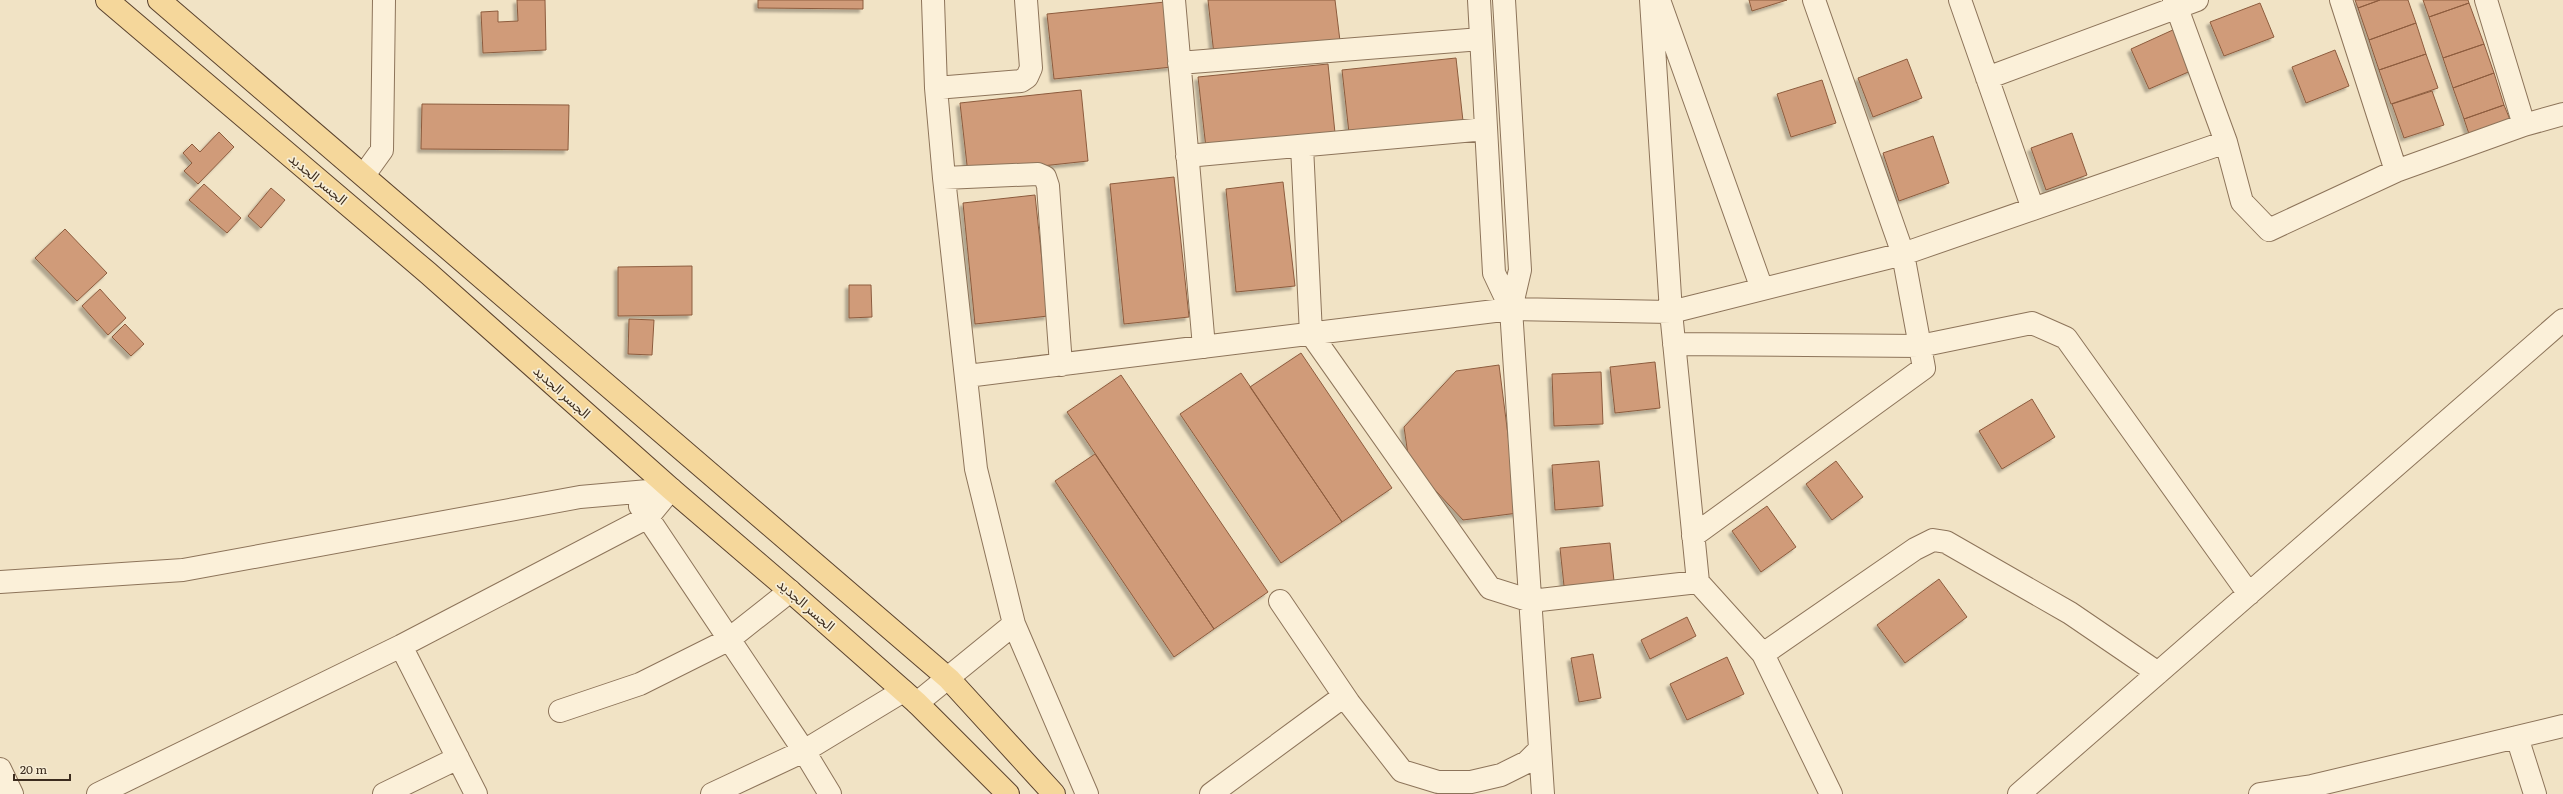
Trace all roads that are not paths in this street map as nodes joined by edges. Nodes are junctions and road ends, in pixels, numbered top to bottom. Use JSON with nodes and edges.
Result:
{"nodes":[{"id":1,"x":107,"y":0,"type":"edge"},
{"id":2,"x":159,"y":0,"type":"edge"},
{"id":3,"x":384,"y":0,"type":"edge"},
{"id":4,"x":933,"y":0,"type":"edge"},
{"id":5,"x":1026,"y":0,"type":"edge"},
{"id":6,"x":1174,"y":0,"type":"edge"},
{"id":7,"x":1479,"y":0,"type":"edge"},
{"id":8,"x":1504,"y":0,"type":"edge"},
{"id":9,"x":1651,"y":0,"type":"edge"},
{"id":10,"x":1659,"y":0,"type":"edge"},
{"id":11,"x":1814,"y":0,"type":"edge"},
{"id":12,"x":1960,"y":0,"type":"edge"},
{"id":13,"x":2341,"y":0,"type":"edge"},
{"id":14,"x":2486,"y":0,"type":"edge"},
{"id":15,"x":2183,"y":2,"type":"edge"},
{"id":16,"x":1481,"y":39,"type":"junction"},
{"id":17,"x":1179,"y":63,"type":"junction"},
{"id":18,"x":1987,"y":78,"type":"junction"},
{"id":19,"x":936,"y":88,"type":"junction"},
{"id":20,"x":2563,"y":114,"type":"edge"},
{"id":21,"x":2524,"y":125,"type":"junction"},
{"id":22,"x":1486,"y":129,"type":"junction"},
{"id":23,"x":2226,"y":142,"type":"junction"},
{"id":24,"x":1302,"y":146,"type":"junction"},
{"id":25,"x":1187,"y":156,"type":"junction"},
{"id":26,"x":2396,"y":171,"type":"junction"},
{"id":27,"x":364,"y":175,"type":"junction"},
{"id":28,"x":944,"y":178,"type":"junction"},
{"id":29,"x":2033,"y":209,"type":"junction"},
{"id":30,"x":1903,"y":254,"type":"junction"},
{"id":31,"x":1762,"y":289,"type":"junction"},
{"id":32,"x":1511,"y":309,"type":"junction"},
{"id":33,"x":1671,"y":312,"type":"junction"},
{"id":34,"x":2563,"y":320,"type":"edge"},
{"id":35,"x":1311,"y":334,"type":"junction"},
{"id":36,"x":1674,"y":344,"type":"junction"},
{"id":37,"x":1920,"y":346,"type":"junction"},
{"id":38,"x":1204,"y":347,"type":"junction"},
{"id":39,"x":1061,"y":365,"type":"junction"},
{"id":40,"x":967,"y":376,"type":"junction"},
{"id":41,"x":671,"y":489,"type":"junction"},
{"id":42,"x":628,"y":492,"type":"junction"},
{"id":43,"x":648,"y":517,"type":"junction"},
{"id":44,"x":1693,"y":536,"type":"junction"},
{"id":45,"x":0,"y":582,"type":"edge"},
{"id":46,"x":1698,"y":582,"type":"junction"},
{"id":47,"x":790,"y":591,"type":"junction"},
{"id":48,"x":2249,"y":594,"type":"junction"},
{"id":49,"x":1280,"y":601,"type":"dead end"},
{"id":50,"x":1531,"y":601,"type":"junction"},
{"id":51,"x":1014,"y":624,"type":"junction"},
{"id":52,"x":728,"y":640,"type":"junction"},
{"id":53,"x":401,"y":646,"type":"junction"},
{"id":54,"x":1763,"y":654,"type":"junction"},
{"id":55,"x":2158,"y":673,"type":"junction"},
{"id":56,"x":949,"y":679,"type":"junction"},
{"id":57,"x":1344,"y":696,"type":"junction"},
{"id":58,"x":910,"y":697,"type":"junction"},
{"id":59,"x":560,"y":711,"type":"dead end"},
{"id":60,"x":2563,"y":726,"type":"edge"},
{"id":61,"x":2517,"y":737,"type":"junction"},
{"id":62,"x":1540,"y":749,"type":"junction"},
{"id":63,"x":804,"y":750,"type":"junction"},
{"id":64,"x":458,"y":758,"type":"junction"},
{"id":65,"x":0,"y":770,"type":"edge"},
{"id":66,"x":1471,"y":788,"type":"edge"},
{"id":67,"x":2314,"y":790,"type":"edge"},
{"id":68,"x":12,"y":794,"type":"edge"},
{"id":69,"x":98,"y":794,"type":"edge"},
{"id":70,"x":384,"y":794,"type":"edge"},
{"id":71,"x":476,"y":794,"type":"edge"},
{"id":72,"x":712,"y":794,"type":"edge"},
{"id":73,"x":830,"y":794,"type":"edge"},
{"id":74,"x":1008,"y":794,"type":"edge"},
{"id":75,"x":1054,"y":794,"type":"edge"},
{"id":76,"x":1087,"y":794,"type":"edge"},
{"id":77,"x":1211,"y":794,"type":"edge"},
{"id":78,"x":1543,"y":794,"type":"edge"},
{"id":79,"x":1830,"y":794,"type":"edge"},
{"id":80,"x":2019,"y":794,"type":"edge"},
{"id":81,"x":2260,"y":794,"type":"edge"},
{"id":82,"x":2535,"y":794,"type":"edge"}],
"edges":[{"from":1,"to":41,"type":"main road","name":"الجسر الجديد"},
{"from":2,"to":27,"type":"main road"},
{"from":3,"to":27,"type":"street"},
{"from":4,"to":19,"type":"street"},
{"from":5,"to":19,"type":"street"},
{"from":6,"to":17,"type":"street"},
{"from":7,"to":16,"type":"street"},
{"from":8,"to":32,"type":"street"},
{"from":9,"to":33,"type":"street"},
{"from":10,"to":31,"type":"street"},
{"from":11,"to":30,"type":"street"},
{"from":12,"to":18,"type":"street"},
{"from":13,"to":26,"type":"street"},
{"from":14,"to":21,"type":"street"},
{"from":15,"to":18,"type":"street"},
{"from":15,"to":23,"type":"street"},
{"from":16,"to":17,"type":"street"},
{"from":16,"to":22,"type":"street"},
{"from":17,"to":25,"type":"street"},
{"from":18,"to":29,"type":"street"},
{"from":19,"to":28,"type":"street"},
{"from":20,"to":21,"type":"street"},
{"from":21,"to":26,"type":"street"},
{"from":22,"to":24,"type":"street"},
{"from":22,"to":32,"type":"street"},
{"from":23,"to":26,"type":"street"},
{"from":23,"to":29,"type":"street"},
{"from":24,"to":25,"type":"street"},
{"from":24,"to":35,"type":"street"},
{"from":25,"to":38,"type":"street"},
{"from":27,"to":56,"type":"main road"},
{"from":28,"to":39,"type":"street"},
{"from":28,"to":40,"type":"street"},
{"from":29,"to":30,"type":"street"},
{"from":30,"to":31,"type":"street"},
{"from":30,"to":37,"type":"street"},
{"from":31,"to":33,"type":"street"},
{"from":32,"to":33,"type":"street"},
{"from":32,"to":35,"type":"street"},
{"from":32,"to":50,"type":"street"},
{"from":33,"to":36,"type":"street"},
{"from":34,"to":48,"type":"street"},
{"from":35,"to":38,"type":"street"},
{"from":35,"to":50,"type":"street"},
{"from":36,"to":37,"type":"street"},
{"from":36,"to":44,"type":"street"},
{"from":37,"to":44,"type":"street"},
{"from":37,"to":48,"type":"street"},
{"from":38,"to":39,"type":"street"},
{"from":39,"to":40,"type":"street"},
{"from":40,"to":51,"type":"street"},
{"from":41,"to":42,"type":"street"},
{"from":41,"to":43,"type":"street"},
{"from":41,"to":47,"type":"main road","name":"الجسر الجديد"},
{"from":42,"to":43,"type":"street"},
{"from":42,"to":45,"type":"street"},
{"from":43,"to":52,"type":"street"},
{"from":43,"to":53,"type":"street"},
{"from":44,"to":46,"type":"street"},
{"from":46,"to":50,"type":"street"},
{"from":46,"to":54,"type":"street"},
{"from":47,"to":52,"type":"street"},
{"from":47,"to":58,"type":"main road","name":"الجسر الجديد"},
{"from":48,"to":55,"type":"street"},
{"from":49,"to":57,"type":"street"},
{"from":50,"to":62,"type":"street"},
{"from":51,"to":56,"type":"street"},
{"from":51,"to":76,"type":"street"},
{"from":52,"to":59,"type":"street"},
{"from":52,"to":63,"type":"street"},
{"from":53,"to":64,"type":"street"},
{"from":53,"to":69,"type":"street"},
{"from":54,"to":55,"type":"street"},
{"from":54,"to":79,"type":"street"},
{"from":55,"to":80,"type":"street"},
{"from":56,"to":58,"type":"street"},
{"from":56,"to":75,"type":"main road"},
{"from":57,"to":66,"type":"street"},
{"from":57,"to":77,"type":"street"},
{"from":58,"to":63,"type":"street"},
{"from":58,"to":74,"type":"main road","name":"الجسر الجديد"},
{"from":60,"to":61,"type":"street"},
{"from":61,"to":67,"type":"street"},
{"from":61,"to":82,"type":"street"},
{"from":62,"to":66,"type":"street"},
{"from":62,"to":78,"type":"street"},
{"from":63,"to":72,"type":"street"},
{"from":63,"to":73,"type":"street"},
{"from":64,"to":70,"type":"street"},
{"from":64,"to":71,"type":"street"},
{"from":65,"to":68,"type":"street"},
{"from":67,"to":81,"type":"street"}]}
